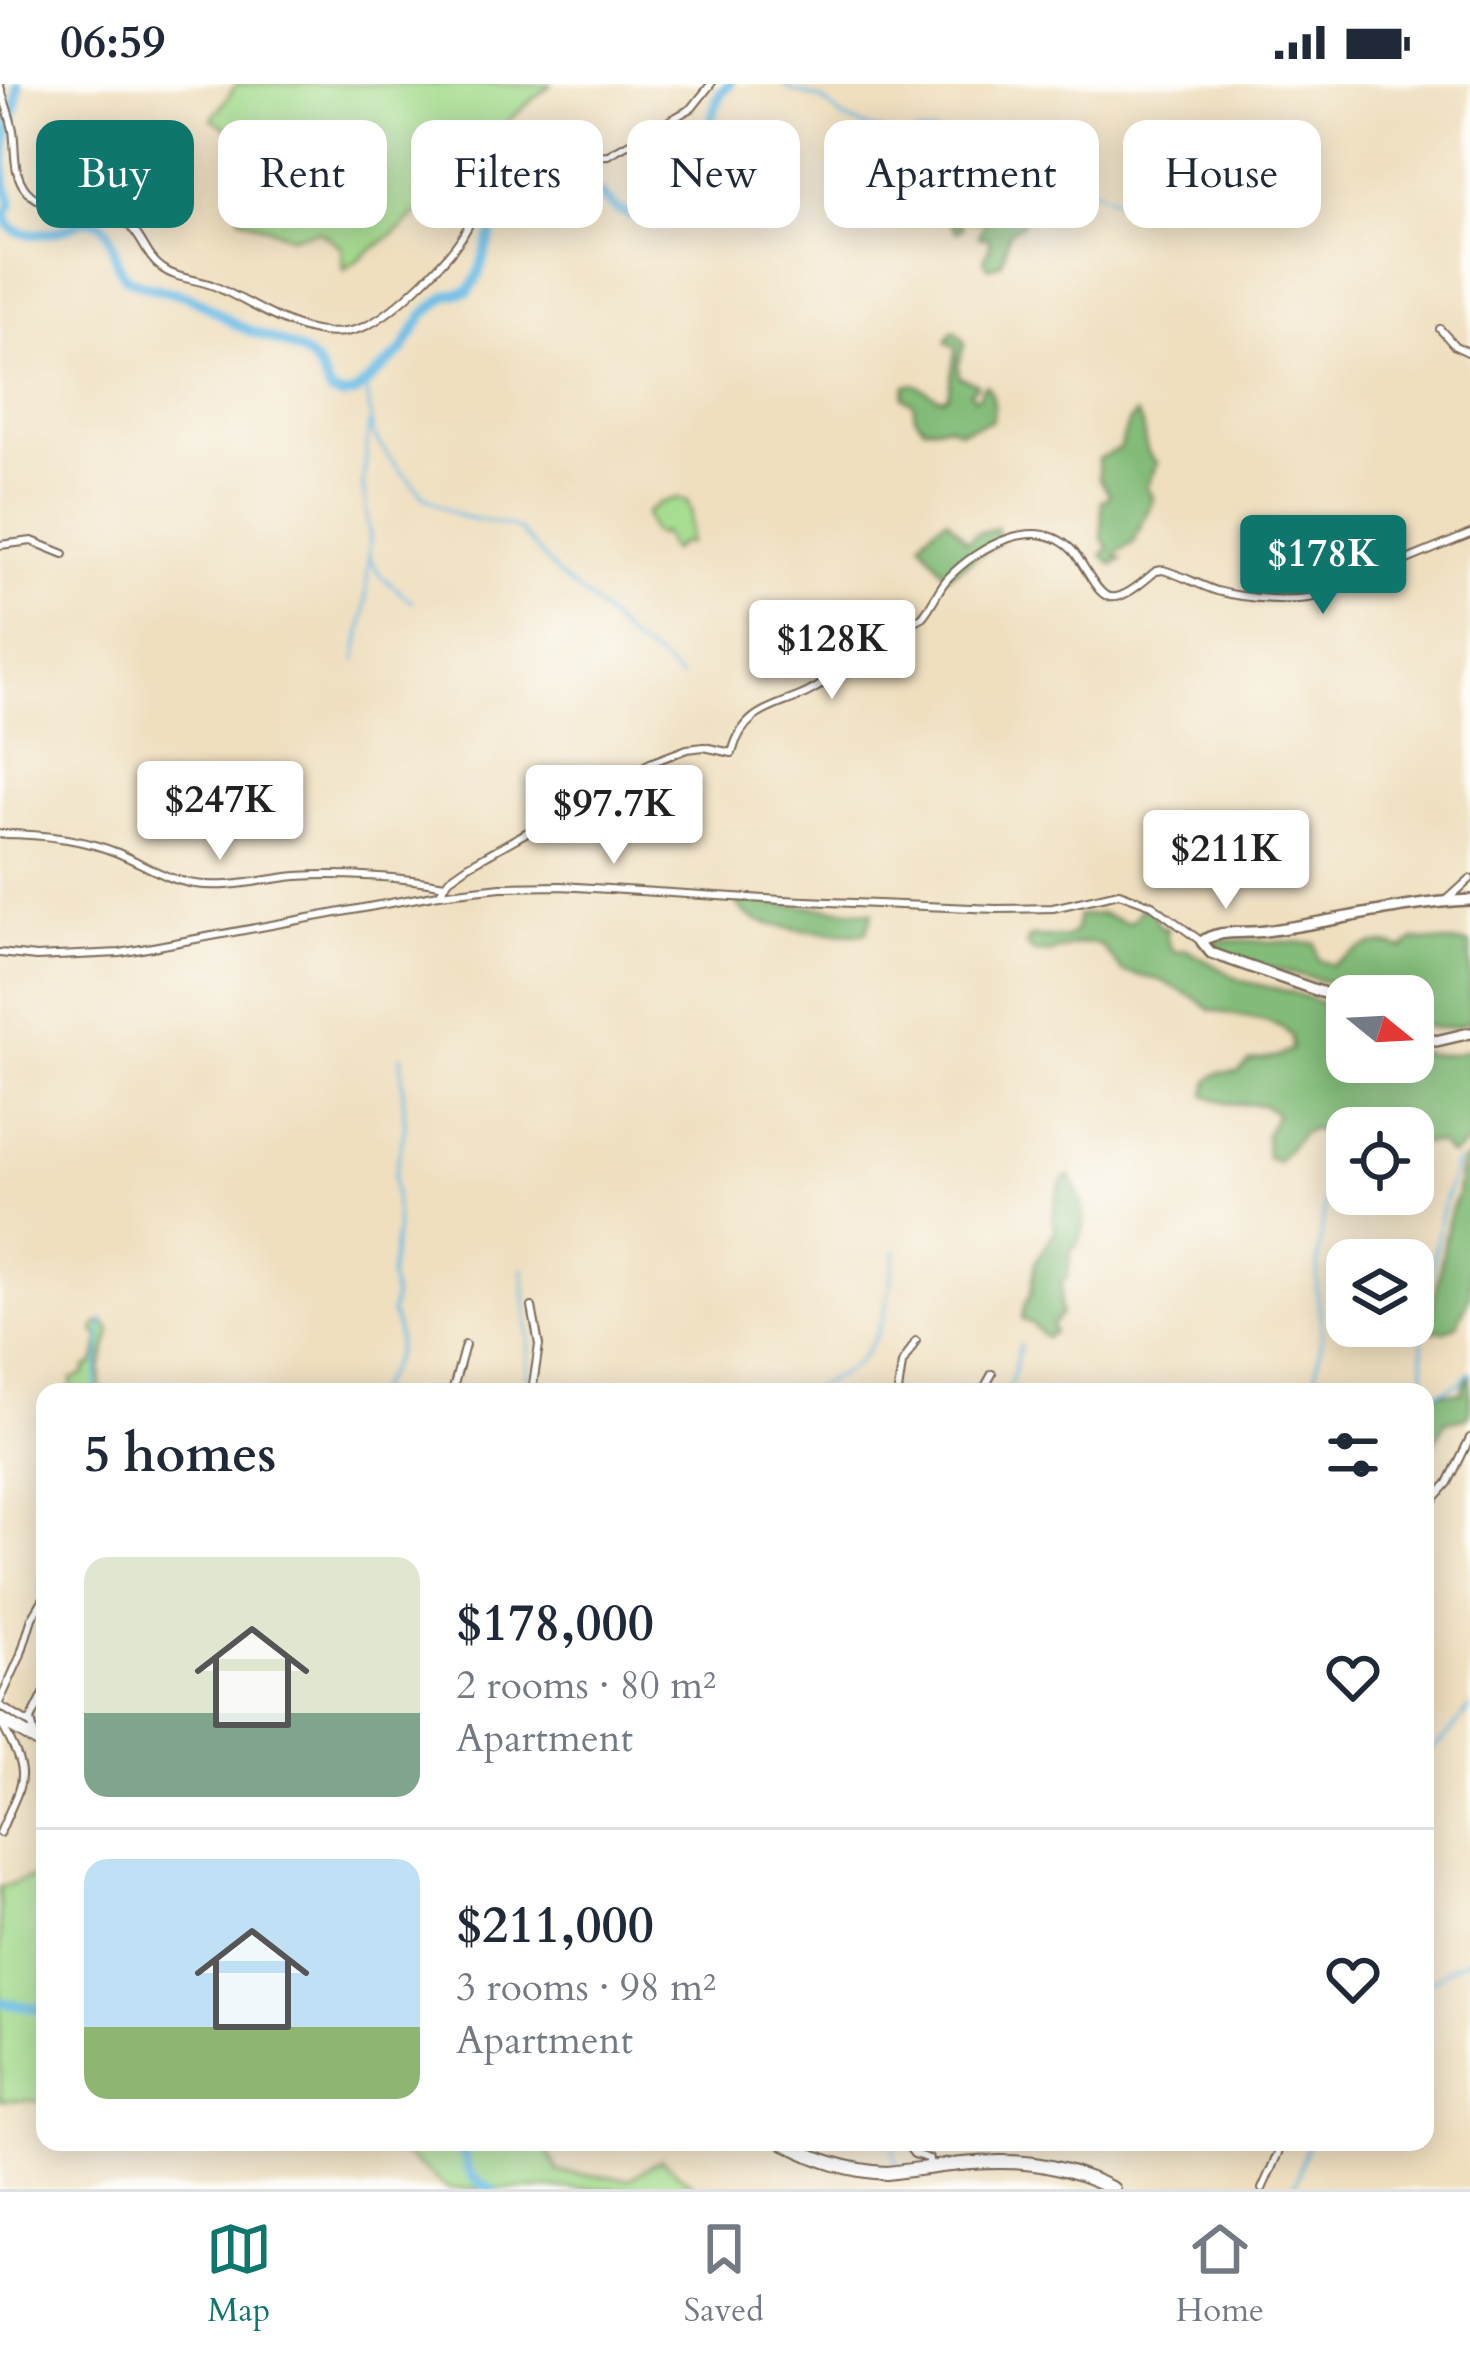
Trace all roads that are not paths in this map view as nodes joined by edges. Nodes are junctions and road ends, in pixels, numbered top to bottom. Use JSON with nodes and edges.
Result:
{"nodes":[{"id":1,"x":711,"y":84,"type":"edge"},
{"id":2,"x":0,"y":87,"type":"edge"},
{"id":3,"x":1440,"y":329,"type":"dead end"},
{"id":4,"x":1470,"y":353,"type":"edge"},
{"id":5,"x":1470,"y":534,"type":"edge"},
{"id":6,"x":0,"y":545,"type":"edge"},
{"id":7,"x":64,"y":554,"type":"dead end"},
{"id":8,"x":0,"y":835,"type":"edge"},
{"id":9,"x":1470,"y":879,"type":"edge"},
{"id":10,"x":445,"y":884,"type":"junction"},
{"id":11,"x":439,"y":894,"type":"junction"},
{"id":12,"x":1470,"y":900,"type":"edge"},
{"id":13,"x":1445,"y":902,"type":"junction"},
{"id":14,"x":1202,"y":942,"type":"junction"},
{"id":15,"x":0,"y":953,"type":"edge"},
{"id":16,"x":1326,"y":993,"type":"edge"},
{"id":17,"x":1470,"y":1033,"type":"edge"},
{"id":18,"x":1434,"y":1040,"type":"edge"},
{"id":19,"x":532,"y":1307,"type":"dead end"},
{"id":20,"x":916,"y":1341,"type":"dead end"},
{"id":21,"x":465,"y":1345,"type":"dead end"},
{"id":22,"x":992,"y":1374,"type":"dead end"},
{"id":23,"x":454,"y":1383,"type":"edge"},
{"id":24,"x":533,"y":1383,"type":"edge"},
{"id":25,"x":899,"y":1383,"type":"edge"},
{"id":26,"x":987,"y":1383,"type":"edge"},
{"id":27,"x":1470,"y":1438,"type":"edge"},
{"id":28,"x":1434,"y":1501,"type":"edge"},
{"id":29,"x":36,"y":1611,"type":"edge"},
{"id":30,"x":0,"y":1703,"type":"edge"},
{"id":31,"x":36,"y":1709,"type":"edge"},
{"id":32,"x":33,"y":1715,"type":"junction"},
{"id":33,"x":36,"y":1716,"type":"edge"},
{"id":34,"x":0,"y":1720,"type":"edge"},
{"id":35,"x":32,"y":1725,"type":"junction"},
{"id":36,"x":36,"y":1734,"type":"edge"},
{"id":37,"x":36,"y":1741,"type":"edge"},
{"id":38,"x":0,"y":1833,"type":"edge"},
{"id":39,"x":801,"y":2151,"type":"edge"},
{"id":40,"x":911,"y":2151,"type":"edge"},
{"id":41,"x":1278,"y":2151,"type":"edge"},
{"id":42,"x":929,"y":2168,"type":"junction"},
{"id":43,"x":1113,"y":2189,"type":"edge"},
{"id":44,"x":1262,"y":2189,"type":"edge"}],
"edges":[{"from":1,"to":2,"type":"street"},
{"from":3,"to":4,"type":"street"},
{"from":5,"to":10,"type":"street"},
{"from":6,"to":7,"type":"street"},
{"from":8,"to":10,"type":"street"},
{"from":9,"to":13,"type":"street"},
{"from":10,"to":11,"type":"street"},
{"from":11,"to":14,"type":"street"},
{"from":11,"to":15,"type":"street"},
{"from":12,"to":13,"type":"main road"},
{"from":13,"to":14,"type":"main road"},
{"from":14,"to":16,"type":"main road"},
{"from":17,"to":18,"type":"main road"},
{"from":19,"to":24,"type":"street"},
{"from":20,"to":25,"type":"street"},
{"from":21,"to":23,"type":"street"},
{"from":22,"to":26,"type":"street"},
{"from":27,"to":28,"type":"street"},
{"from":29,"to":30,"type":"street"},
{"from":30,"to":35,"type":"street"},
{"from":31,"to":32,"type":"street"},
{"from":32,"to":33,"type":"street"},
{"from":32,"to":35,"type":"street"},
{"from":34,"to":37,"type":"highway"},
{"from":34,"to":38,"type":"street"},
{"from":35,"to":36,"type":"street"},
{"from":39,"to":42,"type":"highway"},
{"from":40,"to":42,"type":"street"},
{"from":41,"to":44,"type":"street"},
{"from":42,"to":43,"type":"highway"}]}
